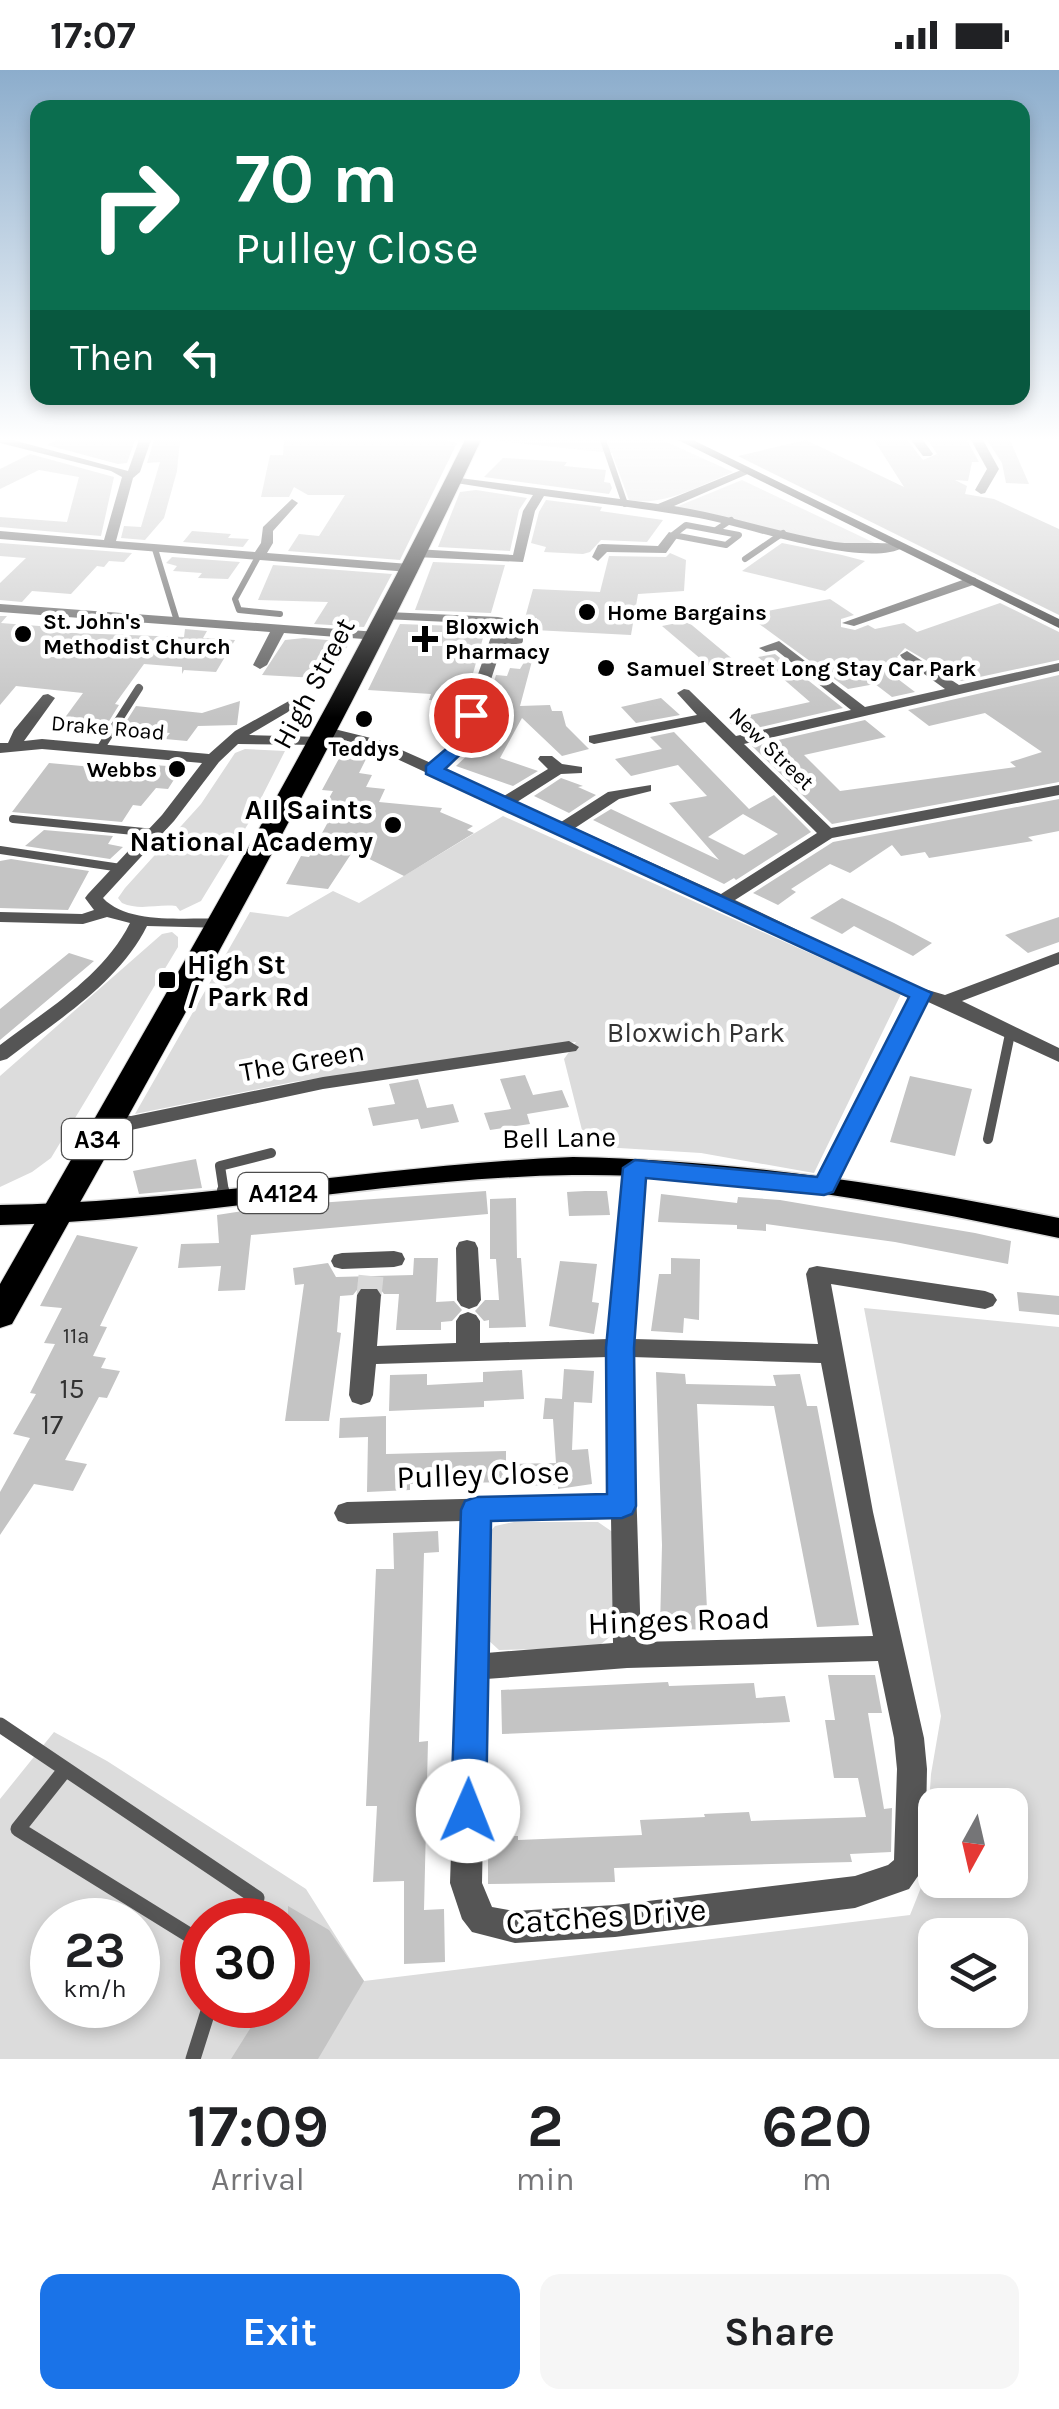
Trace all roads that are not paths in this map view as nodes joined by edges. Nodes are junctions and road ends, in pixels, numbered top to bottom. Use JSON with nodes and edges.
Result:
{"nodes":[{"id":1,"x":113,"y":533,"type":"edge"},
{"id":2,"x":267,"y":533,"type":"edge"},
{"id":3,"x":425,"y":533,"type":"edge"},
{"id":4,"x":523,"y":533,"type":"edge"},
{"id":5,"x":676,"y":533,"type":"edge"},
{"id":6,"x":732,"y":533,"type":"edge"},
{"id":7,"x":783,"y":533,"type":"joint"},
{"id":8,"x":870,"y":533,"type":"edge"},
{"id":9,"x":0,"y":535,"type":"edge"},
{"id":10,"x":673,"y":535,"type":"junction"},
{"id":11,"x":110,"y":545,"type":"junction"},
{"id":12,"x":898,"y":547,"type":"junction"},
{"id":13,"x":155,"y":549,"type":"junction"},
{"id":14,"x":518,"y":554,"type":"junction"},
{"id":15,"x":534,"y":554,"type":"dead end"},
{"id":16,"x":258,"y":557,"type":"junction"},
{"id":17,"x":598,"y":557,"type":"dead end"},
{"id":18,"x":746,"y":559,"type":"dead end"},
{"id":19,"x":407,"y":563,"type":"junction"},
{"id":20,"x":971,"y":580,"type":"junction"},
{"id":21,"x":0,"y":608,"type":"edge"},
{"id":22,"x":388,"y":616,"type":"junction"},
{"id":23,"x":280,"y":621,"type":"junction"},
{"id":24,"x":177,"y":622,"type":"junction"},
{"id":25,"x":860,"y":622,"type":"dead end"},
{"id":26,"x":1059,"y":624,"type":"edge"},
{"id":27,"x":377,"y":636,"type":"junction"},
{"id":28,"x":519,"y":640,"type":"dead end"},
{"id":29,"x":494,"y":647,"type":"junction"},
{"id":30,"x":766,"y":648,"type":"dead end"},
{"id":31,"x":908,"y":655,"type":"dead end"},
{"id":32,"x":514,"y":656,"type":"dead end"},
{"id":33,"x":260,"y":665,"type":"dead end"},
{"id":34,"x":1059,"y":668,"type":"edge"},
{"id":35,"x":139,"y":688,"type":"dead end"},
{"id":36,"x":956,"y":690,"type":"junction"},
{"id":37,"x":684,"y":693,"type":"dead end"},
{"id":38,"x":48,"y":698,"type":"dead end"},
{"id":39,"x":296,"y":704,"type":"dead end"},
{"id":40,"x":860,"y":711,"type":"junction"},
{"id":41,"x":708,"y":717,"type":"junction"},
{"id":42,"x":323,"y":738,"type":"junction"},
{"id":43,"x":234,"y":739,"type":"junction"},
{"id":44,"x":594,"y":739,"type":"dead end"},
{"id":45,"x":734,"y":741,"type":"junction"},
{"id":46,"x":8,"y":746,"type":"edge"},
{"id":47,"x":100,"y":749,"type":"junction"},
{"id":48,"x":213,"y":759,"type":"junction"},
{"id":49,"x":433,"y":770,"type":"junction"},
{"id":50,"x":576,"y":770,"type":"dead end"},
{"id":51,"x":645,"y":788,"type":"dead end"},
{"id":52,"x":1059,"y":790,"type":"edge"},
{"id":53,"x":503,"y":804,"type":"junction"},
{"id":54,"x":13,"y":819,"type":"dead end"},
{"id":55,"x":560,"y":830,"type":"junction"},
{"id":56,"x":154,"y":833,"type":"junction"},
{"id":57,"x":828,"y":834,"type":"junction"},
{"id":58,"x":0,"y":850,"type":"edge"},
{"id":59,"x":121,"y":868,"type":"junction"},
{"id":60,"x":722,"y":901,"type":"junction"},
{"id":61,"x":106,"y":912,"type":"junction"},
{"id":62,"x":0,"y":918,"type":"edge"},
{"id":63,"x":142,"y":919,"type":"junction"},
{"id":64,"x":219,"y":924,"type":"junction"},
{"id":65,"x":1059,"y":958,"type":"edge"},
{"id":66,"x":921,"y":993,"type":"junction"},
{"id":67,"x":946,"y":1001,"type":"junction"},
{"id":68,"x":1010,"y":1034,"type":"junction"},
{"id":69,"x":569,"y":1047,"type":"dead end"},
{"id":70,"x":0,"y":1055,"type":"edge"},
{"id":71,"x":1059,"y":1056,"type":"edge"},
{"id":72,"x":107,"y":1121,"type":"junction"},
{"id":73,"x":988,"y":1139,"type":"dead end"},
{"id":74,"x":272,"y":1153,"type":"dead end"},
{"id":75,"x":635,"y":1168,"type":"junction"},
{"id":76,"x":824,"y":1186,"type":"junction"},
{"id":77,"x":225,"y":1201,"type":"junction"},
{"id":78,"x":0,"y":1215,"type":"edge"},
{"id":79,"x":58,"y":1216,"type":"junction"},
{"id":80,"x":1059,"y":1228,"type":"edge"},
{"id":81,"x":467,"y":1248,"type":"dead end"},
{"id":82,"x":342,"y":1261,"type":"dead end"},
{"id":83,"x":985,"y":1300,"type":"dead end"},
{"id":84,"x":0,"y":1315,"type":"edge"},
{"id":85,"x":620,"y":1348,"type":"junction"},
{"id":86,"x":468,"y":1352,"type":"junction"},
{"id":87,"x":832,"y":1354,"type":"junction"},
{"id":88,"x":365,"y":1355,"type":"junction"},
{"id":89,"x":361,"y":1395,"type":"dead end"},
{"id":90,"x":622,"y":1506,"type":"junction"},
{"id":91,"x":476,"y":1510,"type":"junction"},
{"id":92,"x":347,"y":1514,"type":"dead end"},
{"id":93,"x":890,"y":1648,"type":"junction"},
{"id":94,"x":627,"y":1656,"type":"junction"},
{"id":95,"x":472,"y":1667,"type":"junction"},
{"id":96,"x":0,"y":1724,"type":"edge"},
{"id":97,"x":64,"y":1770,"type":"junction"},
{"id":98,"x":257,"y":1898,"type":"edge"},
{"id":99,"x":180,"y":1929,"type":"edge"},
{"id":100,"x":203,"y":2028,"type":"edge"},
{"id":101,"x":194,"y":2059,"type":"edge"}],
"edges":[{"from":1,"to":11,"type":"street"},
{"from":2,"to":16,"type":"street"},
{"from":3,"to":19,"type":"highway","name":"High Street","number":"A34"},
{"from":4,"to":14,"type":"street"},
{"from":5,"to":10,"type":"lane"},
{"from":6,"to":10,"type":"lane"},
{"from":7,"to":12,"type":"street"},
{"from":7,"to":18,"type":"lane"},
{"from":8,"to":12,"type":"main road"},
{"from":9,"to":11,"type":"street"},
{"from":10,"to":17,"type":"street"},
{"from":11,"to":13,"type":"street"},
{"from":12,"to":20,"type":"main road"},
{"from":13,"to":16,"type":"street"},
{"from":13,"to":24,"type":"lane"},
{"from":14,"to":15,"type":"street"},
{"from":14,"to":19,"type":"street"},
{"from":16,"to":19,"type":"street"},
{"from":16,"to":23,"type":"lane"},
{"from":19,"to":22,"type":"highway","name":"High Street","number":"A34"},
{"from":20,"to":25,"type":"street"},
{"from":20,"to":26,"type":"main road"},
{"from":21,"to":24,"type":"street"},
{"from":22,"to":27,"type":"highway","name":"High Street","number":"A34"},
{"from":22,"to":29,"type":"street"},
{"from":23,"to":24,"type":"street"},
{"from":23,"to":27,"type":"street"},
{"from":23,"to":33,"type":"street"},
{"from":27,"to":42,"type":"highway","name":"High Street","number":"A34"},
{"from":28,"to":29,"type":"lane"},
{"from":29,"to":32,"type":"lane"},
{"from":29,"to":49,"type":"street"},
{"from":30,"to":40,"type":"street"},
{"from":31,"to":36,"type":"street"},
{"from":34,"to":36,"type":"street"},
{"from":35,"to":47,"type":"lane"},
{"from":36,"to":40,"type":"street"},
{"from":37,"to":41,"type":"street","name":"New Street"},
{"from":38,"to":46,"type":"street"},
{"from":39,"to":43,"type":"street"},
{"from":40,"to":45,"type":"street"},
{"from":41,"to":44,"type":"street"},
{"from":41,"to":45,"type":"street","name":"New Street"},
{"from":42,"to":43,"type":"street"},
{"from":42,"to":49,"type":"street"},
{"from":42,"to":64,"type":"highway","name":"High Street","number":"A34"},
{"from":43,"to":48,"type":"street"},
{"from":45,"to":57,"type":"street","name":"New Street"},
{"from":46,"to":47,"type":"street","name":"Drake Road"},
{"from":47,"to":48,"type":"street","name":"Drake Road"},
{"from":48,"to":56,"type":"street"},
{"from":49,"to":53,"type":"street"},
{"from":50,"to":53,"type":"street"},
{"from":51,"to":55,"type":"street"},
{"from":52,"to":57,"type":"street"},
{"from":53,"to":55,"type":"street"},
{"from":54,"to":56,"type":"lane"},
{"from":55,"to":60,"type":"street"},
{"from":56,"to":59,"type":"street"},
{"from":57,"to":60,"type":"street"},
{"from":58,"to":59,"type":"lane"},
{"from":59,"to":61,"type":"street"},
{"from":60,"to":66,"type":"street"},
{"from":61,"to":62,"type":"street"},
{"from":61,"to":63,"type":"street"},
{"from":63,"to":64,"type":"street"},
{"from":63,"to":70,"type":"street"},
{"from":64,"to":72,"type":"highway","name":"High Street","number":"A34"},
{"from":65,"to":67,"type":"street"},
{"from":66,"to":67,"type":"street"},
{"from":66,"to":76,"type":"street"},
{"from":67,"to":68,"type":"street"},
{"from":68,"to":71,"type":"street"},
{"from":68,"to":73,"type":"lane"},
{"from":69,"to":72,"type":"street","name":"The Green"},
{"from":72,"to":79,"type":"highway","name":"High Street","number":"A34"},
{"from":74,"to":77,"type":"lane"},
{"from":75,"to":76,"type":"main road","name":"Bell Lane","number":"A4124"},
{"from":75,"to":77,"type":"main road","name":"Bell Lane","number":"A4124"},
{"from":75,"to":85,"type":"street"},
{"from":76,"to":80,"type":"main road","name":"Bell Lane","number":"A4124"},
{"from":77,"to":79,"type":"main road","name":"Bell Lane","number":"A4124"},
{"from":78,"to":79,"type":"main road","number":"A4124"},
{"from":79,"to":84,"type":"highway","number":"A34"},
{"from":81,"to":86,"type":"street"},
{"from":82,"to":88,"type":"street"},
{"from":83,"to":87,"type":"street"},
{"from":85,"to":86,"type":"street"},
{"from":85,"to":87,"type":"street"},
{"from":85,"to":90,"type":"street"},
{"from":86,"to":88,"type":"street"},
{"from":87,"to":93,"type":"street"},
{"from":88,"to":89,"type":"street"},
{"from":90,"to":91,"type":"street","name":"Pulley Close"},
{"from":90,"to":94,"type":"street"},
{"from":91,"to":92,"type":"street","name":"Pulley Close"},
{"from":91,"to":95,"type":"street","name":"Catches Drive"},
{"from":93,"to":94,"type":"street","name":"Hinges Road"},
{"from":93,"to":95,"type":"street","name":"Catches Drive"},
{"from":94,"to":95,"type":"street","name":"Hinges Road"},
{"from":96,"to":97,"type":"lane"},
{"from":97,"to":98,"type":"lane"},
{"from":97,"to":99,"type":"lane"},
{"from":100,"to":101,"type":"lane"}]}
